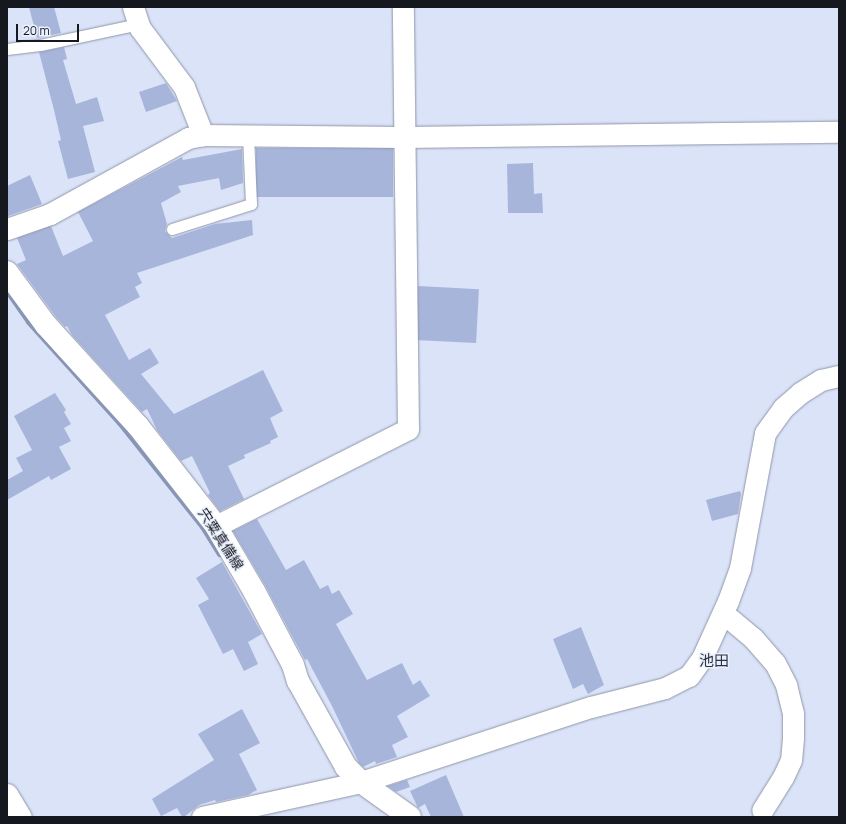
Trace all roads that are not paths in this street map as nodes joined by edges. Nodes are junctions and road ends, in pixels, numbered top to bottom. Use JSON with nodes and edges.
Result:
{"nodes":[{"id":1,"x":403,"y":7,"type":"edge"},
{"id":2,"x":136,"y":15,"type":"edge"},
{"id":3,"x":7,"y":49,"type":"edge"},
{"id":4,"x":839,"y":132,"type":"edge"},
{"id":5,"x":203,"y":134,"type":"junction"},
{"id":6,"x":248,"y":135,"type":"junction"},
{"id":7,"x":404,"y":138,"type":"junction"},
{"id":8,"x":7,"y":229,"type":"edge"},
{"id":9,"x":172,"y":229,"type":"dead end"},
{"id":10,"x":10,"y":285,"type":"edge"},
{"id":11,"x":839,"y":376,"type":"edge"},
{"id":12,"x":216,"y":526,"type":"junction"},
{"id":13,"x":723,"y":613,"type":"junction"},
{"id":14,"x":361,"y":782,"type":"junction"},
{"id":15,"x":7,"y":794,"type":"edge"},
{"id":16,"x":762,"y":810,"type":"dead end"},
{"id":17,"x":18,"y":816,"type":"edge"},
{"id":18,"x":202,"y":817,"type":"edge"},
{"id":19,"x":410,"y":817,"type":"edge"}],
"edges":[{"from":1,"to":7,"type":"street"},
{"from":2,"to":3,"type":"lane"},
{"from":2,"to":5,"type":"street"},
{"from":4,"to":7,"type":"street"},
{"from":5,"to":6,"type":"street"},
{"from":5,"to":8,"type":"street"},
{"from":6,"to":7,"type":"street"},
{"from":6,"to":9,"type":"lane"},
{"from":7,"to":12,"type":"street"},
{"from":10,"to":12,"type":"main road","name":"宍粟真備線"},
{"from":11,"to":13,"type":"street"},
{"from":12,"to":14,"type":"main road","name":"宍粟真備線"},
{"from":13,"to":14,"type":"street"},
{"from":13,"to":16,"type":"street"},
{"from":14,"to":18,"type":"street"},
{"from":14,"to":19,"type":"main road","name":"宍粟真備線"},
{"from":15,"to":17,"type":"street"}]}
